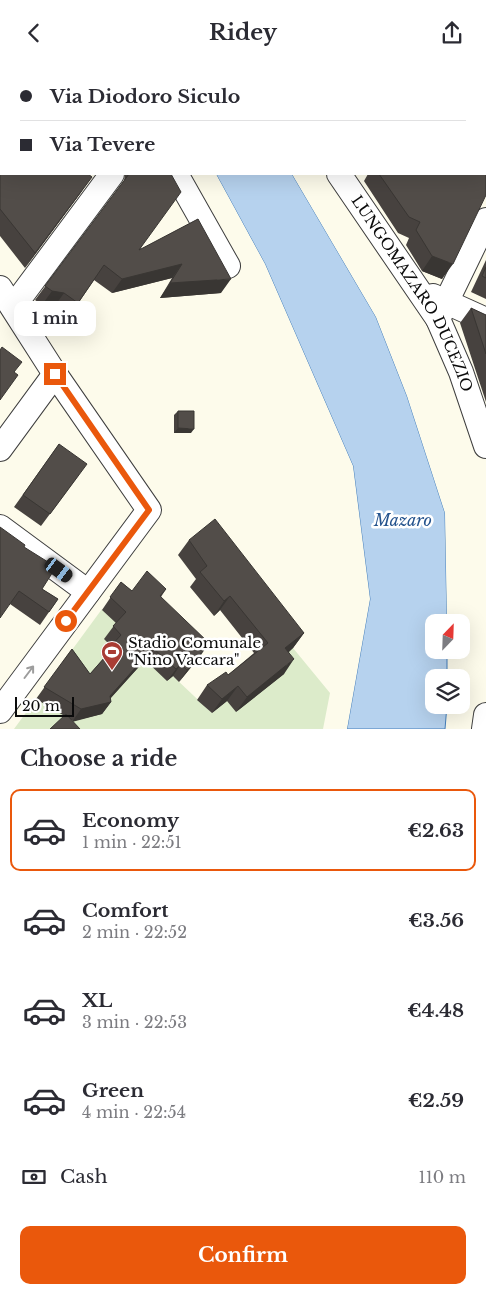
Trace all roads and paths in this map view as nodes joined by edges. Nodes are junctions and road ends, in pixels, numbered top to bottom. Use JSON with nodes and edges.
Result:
{"nodes":[{"id":1,"x":85,"y":175,"type":"edge"},
{"id":2,"x":177,"y":175,"type":"edge"},
{"id":3,"x":350,"y":180,"type":"edge"},
{"id":4,"x":106,"y":181,"type":"edge"},
{"id":5,"x":486,"y":220,"type":"edge"},
{"id":6,"x":228,"y":266,"type":"dead end"},
{"id":7,"x":7,"y":298,"type":"edge"},
{"id":8,"x":443,"y":311,"type":"junction"},
{"id":9,"x":486,"y":320,"type":"edge"},
{"id":10,"x":55,"y":374,"type":"junction"},
{"id":11,"x":486,"y":447,"type":"edge"},
{"id":12,"x":0,"y":449,"type":"edge"},
{"id":13,"x":0,"y":527,"type":"edge"},
{"id":14,"x":88,"y":592,"type":"junction"},
{"id":15,"x":0,"y":711,"type":"edge"},
{"id":16,"x":486,"y":715,"type":"edge"},
{"id":17,"x":484,"y":729,"type":"edge"}],
"edges":[{"from":1,"to":4,"type":"street"},
{"from":2,"to":6,"type":"street"},
{"from":3,"to":8,"type":"street","name":"LUNGOMAZARO DUCEZIO"},
{"from":4,"to":7,"type":"street"},
{"from":5,"to":8,"type":"street"},
{"from":7,"to":10,"type":"street"},
{"from":8,"to":9,"type":"street"},
{"from":8,"to":11,"type":"street","name":"LUNGOMAZARO DUCEZIO"},
{"from":10,"to":12,"type":"street"},
{"from":10,"to":14,"type":"street"},
{"from":13,"to":14,"type":"street"},
{"from":15,"to":14,"type":"street","one_way":true},
{"from":16,"to":17,"type":"street"}]}
